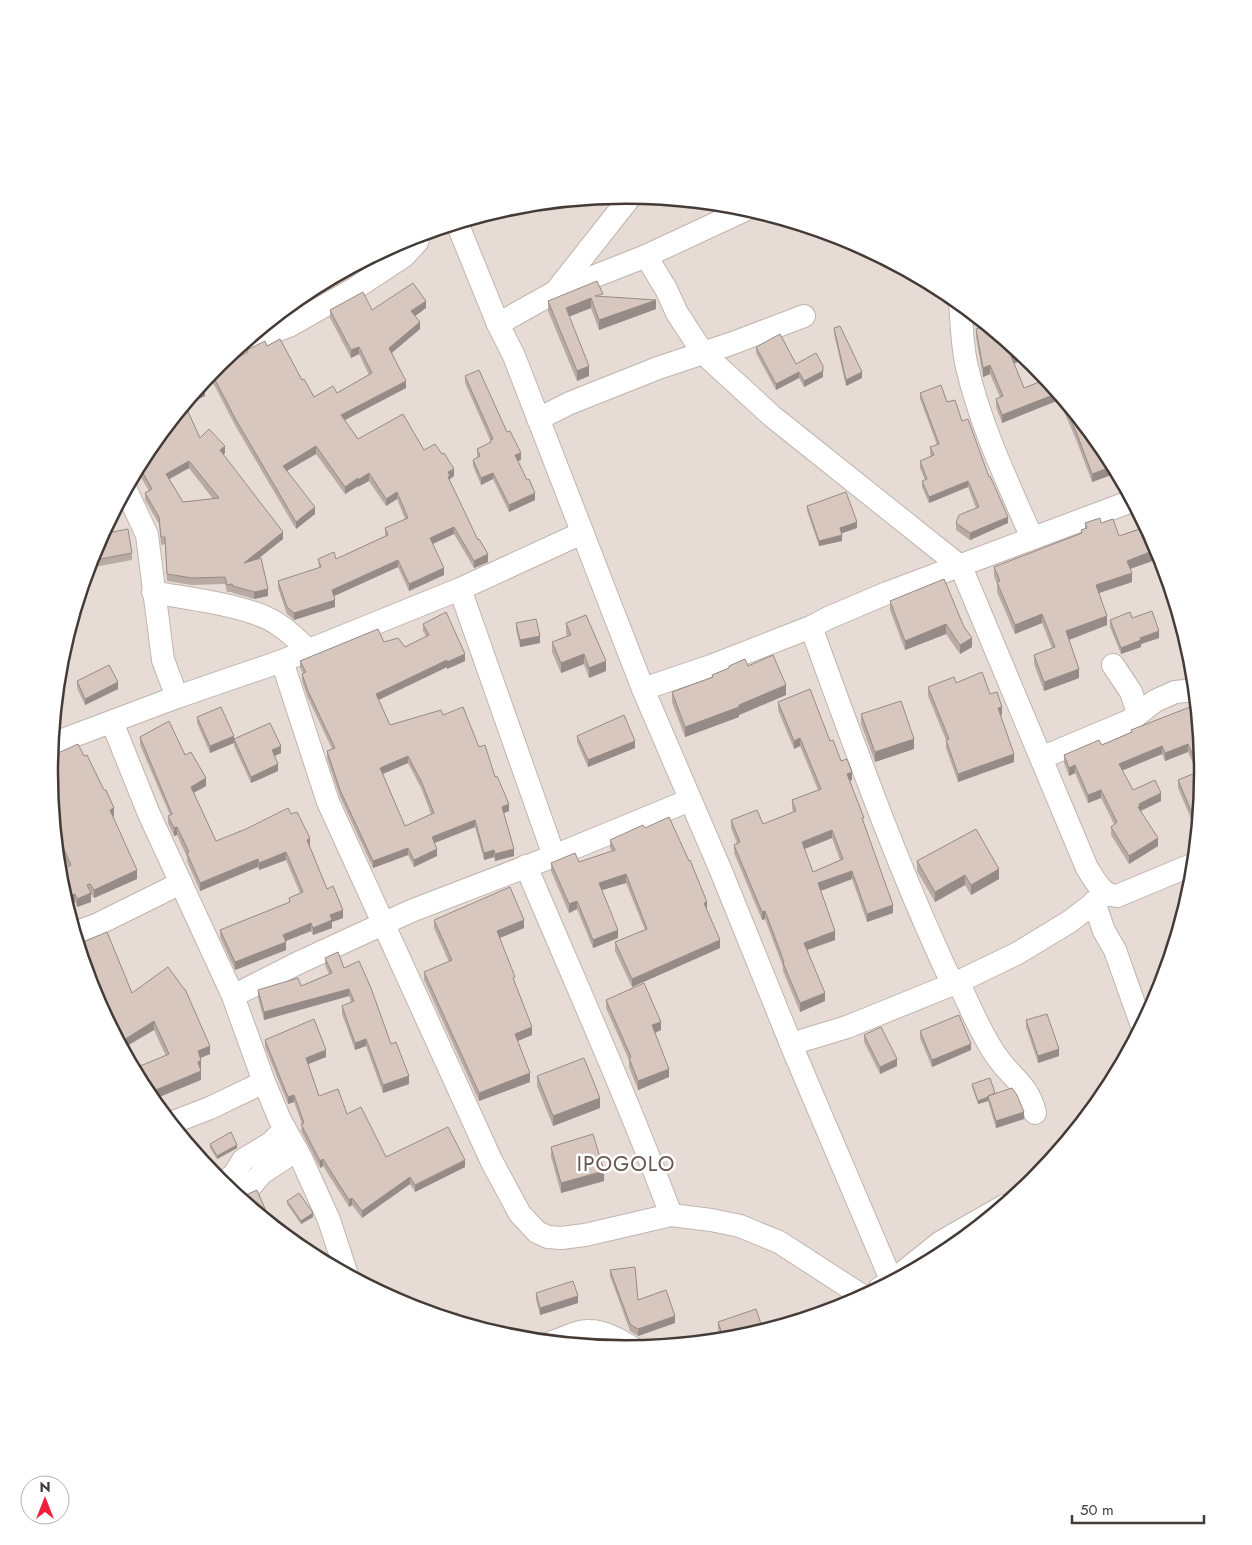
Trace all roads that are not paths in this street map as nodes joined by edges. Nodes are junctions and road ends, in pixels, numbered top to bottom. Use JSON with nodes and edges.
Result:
{"nodes":[{"id":1,"x":625,"y":204,"type":"edge"},
{"id":2,"x":735,"y":215,"type":"edge"},
{"id":3,"x":459,"y":229,"type":"edge"},
{"id":4,"x":415,"y":245,"type":"edge"},
{"id":5,"x":646,"y":256,"type":"junction"},
{"id":6,"x":555,"y":292,"type":"junction"},
{"id":7,"x":961,"y":313,"type":"edge"},
{"id":8,"x":804,"y":316,"type":"dead end"},
{"id":9,"x":498,"y":324,"type":"junction"},
{"id":10,"x":264,"y":335,"type":"edge"},
{"id":11,"x":703,"y":352,"type":"junction"},
{"id":12,"x":538,"y":419,"type":"junction"},
{"id":13,"x":129,"y":497,"type":"edge"},
{"id":14,"x":1126,"y":503,"type":"edge"},
{"id":15,"x":582,"y":532,"type":"junction"},
{"id":16,"x":1032,"y":538,"type":"junction"},
{"id":17,"x":961,"y":567,"type":"junction"},
{"id":18,"x":460,"y":589,"type":"junction"},
{"id":19,"x":153,"y":592,"type":"junction"},
{"id":20,"x":811,"y":627,"type":"junction"},
{"id":21,"x":308,"y":650,"type":"junction"},
{"id":22,"x":282,"y":661,"type":"junction"},
{"id":23,"x":1113,"y":665,"type":"dead end"},
{"id":24,"x":643,"y":689,"type":"junction"},
{"id":25,"x":1189,"y":690,"type":"edge"},
{"id":26,"x":177,"y":697,"type":"junction"},
{"id":27,"x":1138,"y":714,"type":"junction"},
{"id":28,"x":112,"y":722,"type":"junction"},
{"id":29,"x":59,"y":741,"type":"edge"},
{"id":30,"x":1041,"y":758,"type":"junction"},
{"id":31,"x":690,"y":800,"type":"junction"},
{"id":32,"x":554,"y":856,"type":"junction"},
{"id":33,"x":526,"y":866,"type":"junction"},
{"id":34,"x":1187,"y":867,"type":"edge"},
{"id":35,"x":180,"y":883,"type":"junction"},
{"id":36,"x":1100,"y":898,"type":"junction"},
{"id":37,"x":383,"y":925,"type":"junction"},
{"id":38,"x":80,"y":931,"type":"edge"},
{"id":39,"x":956,"y":983,"type":"junction"},
{"id":40,"x":233,"y":996,"type":"junction"},
{"id":41,"x":1139,"y":1017,"type":"edge"},
{"id":42,"x":791,"y":1044,"type":"junction"},
{"id":43,"x":264,"y":1082,"type":"junction"},
{"id":44,"x":1035,"y":1113,"type":"dead end"},
{"id":45,"x":177,"y":1121,"type":"edge"},
{"id":46,"x":285,"y":1129,"type":"junction"},
{"id":47,"x":297,"y":1150,"type":"junction"},
{"id":48,"x":229,"y":1179,"type":"edge"},
{"id":49,"x":241,"y":1190,"type":"edge"},
{"id":50,"x":671,"y":1215,"type":"junction"},
{"id":51,"x":970,"y":1226,"type":"edge"},
{"id":52,"x":920,"y":1259,"type":"edge"},
{"id":53,"x":344,"y":1266,"type":"edge"},
{"id":54,"x":890,"y":1275,"type":"edge"},
{"id":55,"x":856,"y":1292,"type":"edge"},
{"id":56,"x":569,"y":1338,"type":"edge"},
{"id":57,"x":622,"y":1341,"type":"edge"}],
"edges":[{"from":1,"to":6,"type":"street"},
{"from":2,"to":5,"type":"street"},
{"from":3,"to":9,"type":"street"},
{"from":4,"to":10,"type":"street"},
{"from":5,"to":6,"type":"street"},
{"from":5,"to":11,"type":"street"},
{"from":6,"to":9,"type":"street"},
{"from":7,"to":16,"type":"street"},
{"from":8,"to":11,"type":"street"},
{"from":9,"to":12,"type":"street"},
{"from":11,"to":12,"type":"street"},
{"from":11,"to":17,"type":"street"},
{"from":12,"to":15,"type":"street"},
{"from":13,"to":19,"type":"street"},
{"from":14,"to":16,"type":"street"},
{"from":15,"to":18,"type":"street"},
{"from":15,"to":24,"type":"street"},
{"from":16,"to":17,"type":"street"},
{"from":17,"to":20,"type":"street"},
{"from":17,"to":30,"type":"street"},
{"from":18,"to":21,"type":"street"},
{"from":18,"to":32,"type":"street"},
{"from":19,"to":21,"type":"street"},
{"from":19,"to":26,"type":"street"},
{"from":20,"to":24,"type":"street"},
{"from":20,"to":39,"type":"street"},
{"from":21,"to":22,"type":"street"},
{"from":22,"to":26,"type":"street"},
{"from":22,"to":37,"type":"street"},
{"from":23,"to":27,"type":"street"},
{"from":24,"to":31,"type":"street"},
{"from":25,"to":27,"type":"street"},
{"from":26,"to":28,"type":"street"},
{"from":27,"to":30,"type":"street"},
{"from":28,"to":29,"type":"street"},
{"from":28,"to":35,"type":"street"},
{"from":30,"to":36,"type":"street"},
{"from":31,"to":32,"type":"street"},
{"from":31,"to":42,"type":"street"},
{"from":32,"to":33,"type":"street"},
{"from":33,"to":37,"type":"street"},
{"from":33,"to":50,"type":"street"},
{"from":34,"to":36,"type":"street"},
{"from":35,"to":38,"type":"street"},
{"from":35,"to":40,"type":"street"},
{"from":36,"to":39,"type":"street"},
{"from":36,"to":41,"type":"street"},
{"from":37,"to":40,"type":"street"},
{"from":37,"to":50,"type":"street"},
{"from":39,"to":42,"type":"street"},
{"from":39,"to":44,"type":"street"},
{"from":40,"to":43,"type":"street"},
{"from":42,"to":54,"type":"street"},
{"from":43,"to":45,"type":"street"},
{"from":43,"to":46,"type":"street"},
{"from":46,"to":47,"type":"street"},
{"from":46,"to":48,"type":"street"},
{"from":47,"to":49,"type":"street"},
{"from":47,"to":53,"type":"street"},
{"from":50,"to":55,"type":"street"},
{"from":51,"to":52,"type":"street"},
{"from":56,"to":57,"type":"street"}]}
